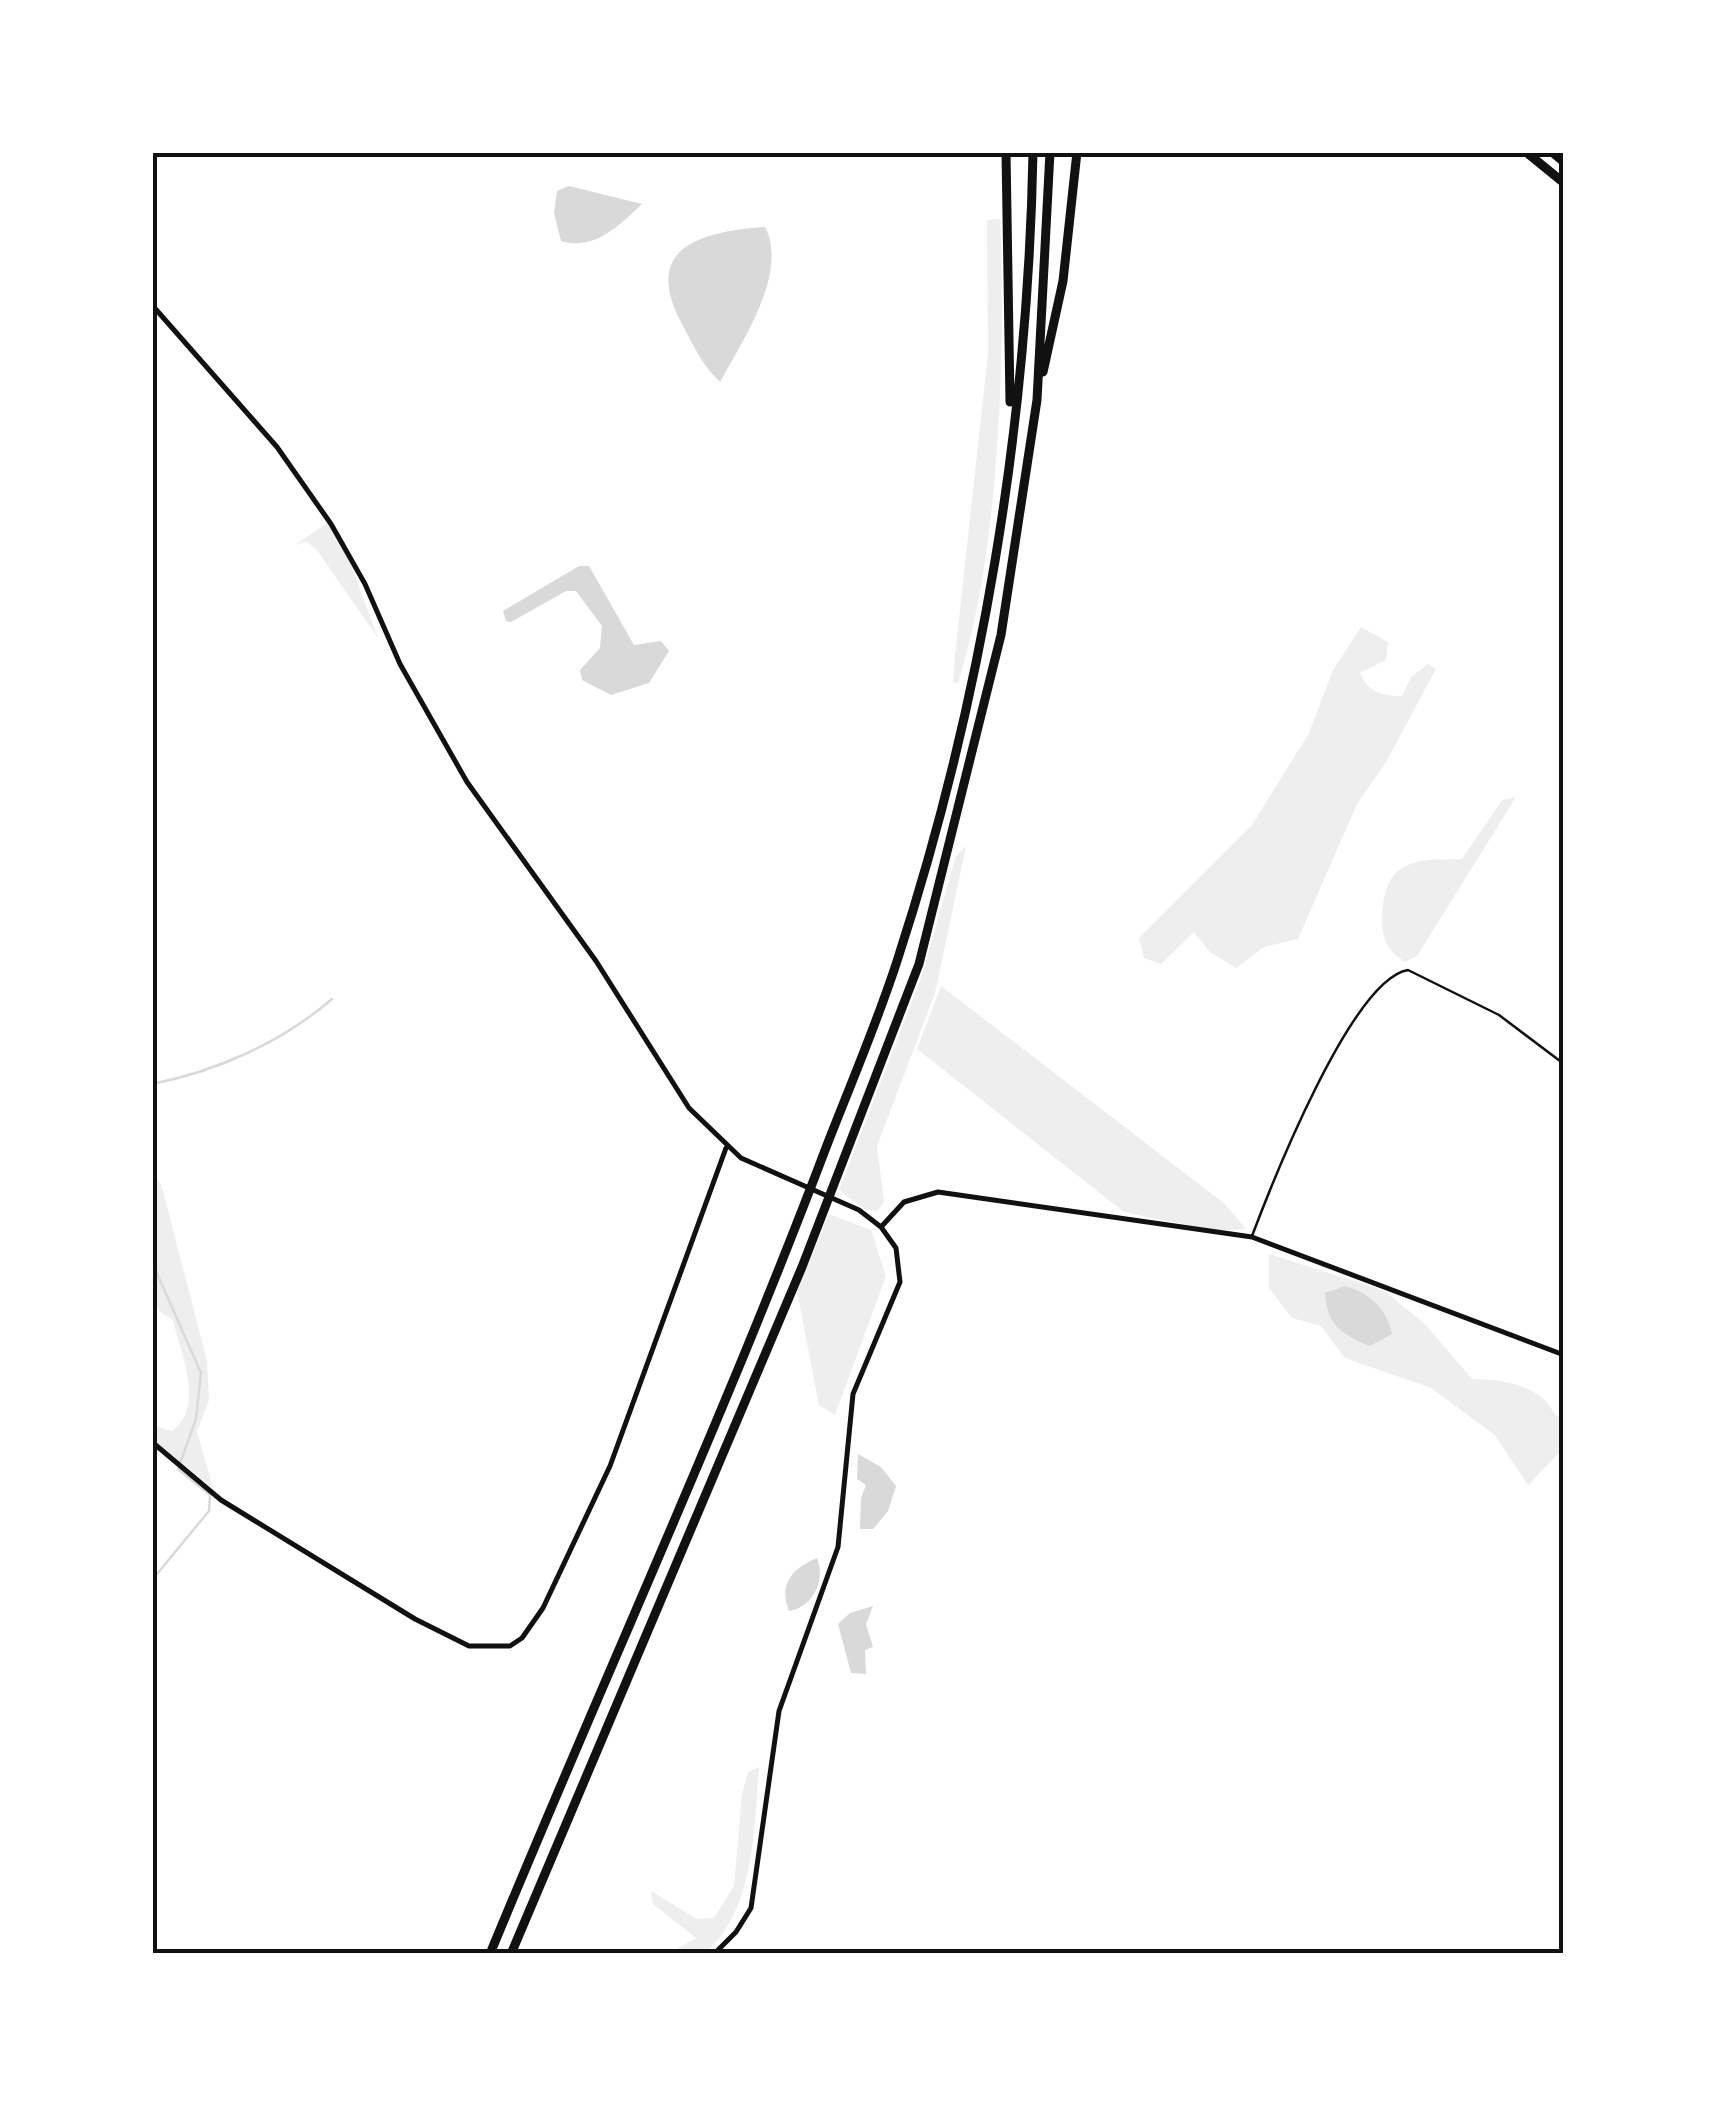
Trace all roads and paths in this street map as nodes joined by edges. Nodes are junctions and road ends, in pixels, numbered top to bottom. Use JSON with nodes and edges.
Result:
{"nodes":[{"id":1,"x":1006,"y":152,"type":"edge"},
{"id":2,"x":1033,"y":152,"type":"edge"},
{"id":3,"x":1050,"y":152,"type":"edge"},
{"id":4,"x":1078,"y":152,"type":"edge"},
{"id":5,"x":1526,"y":152,"type":"edge"},
{"id":6,"x":1552,"y":152,"type":"edge"},
{"id":7,"x":1564,"y":162,"type":"edge"},
{"id":8,"x":1564,"y":183,"type":"edge"},
{"id":9,"x":152,"y":305,"type":"edge"},
{"id":10,"x":1036,"y":400,"type":"junction"},
{"id":11,"x":1011,"y":430,"type":"junction"},
{"id":12,"x":1564,"y":1064,"type":"edge"},
{"id":13,"x":726,"y":1148,"type":"junction"},
{"id":14,"x":882,"y":1227,"type":"junction"},
{"id":15,"x":1252,"y":1237,"type":"junction"},
{"id":16,"x":1564,"y":1355,"type":"edge"},
{"id":17,"x":152,"y":1442,"type":"edge"},
{"id":18,"x":490,"y":1954,"type":"edge"},
{"id":19,"x":511,"y":1954,"type":"edge"},
{"id":20,"x":714,"y":1954,"type":"edge"}],
"edges":[{"from":1,"to":11,"type":"highway"},
{"from":2,"to":11,"type":"highway"},
{"from":3,"to":10,"type":"highway"},
{"from":4,"to":10,"type":"highway"},
{"from":5,"to":8,"type":"highway"},
{"from":6,"to":7,"type":"highway"},
{"from":9,"to":13,"type":"street"},
{"from":10,"to":19,"type":"highway"},
{"from":11,"to":18,"type":"highway"},
{"from":12,"to":15,"type":"lane"},
{"from":13,"to":14,"type":"street"},
{"from":13,"to":17,"type":"street"},
{"from":14,"to":15,"type":"street"},
{"from":14,"to":20,"type":"street"},
{"from":15,"to":16,"type":"street"}]}
